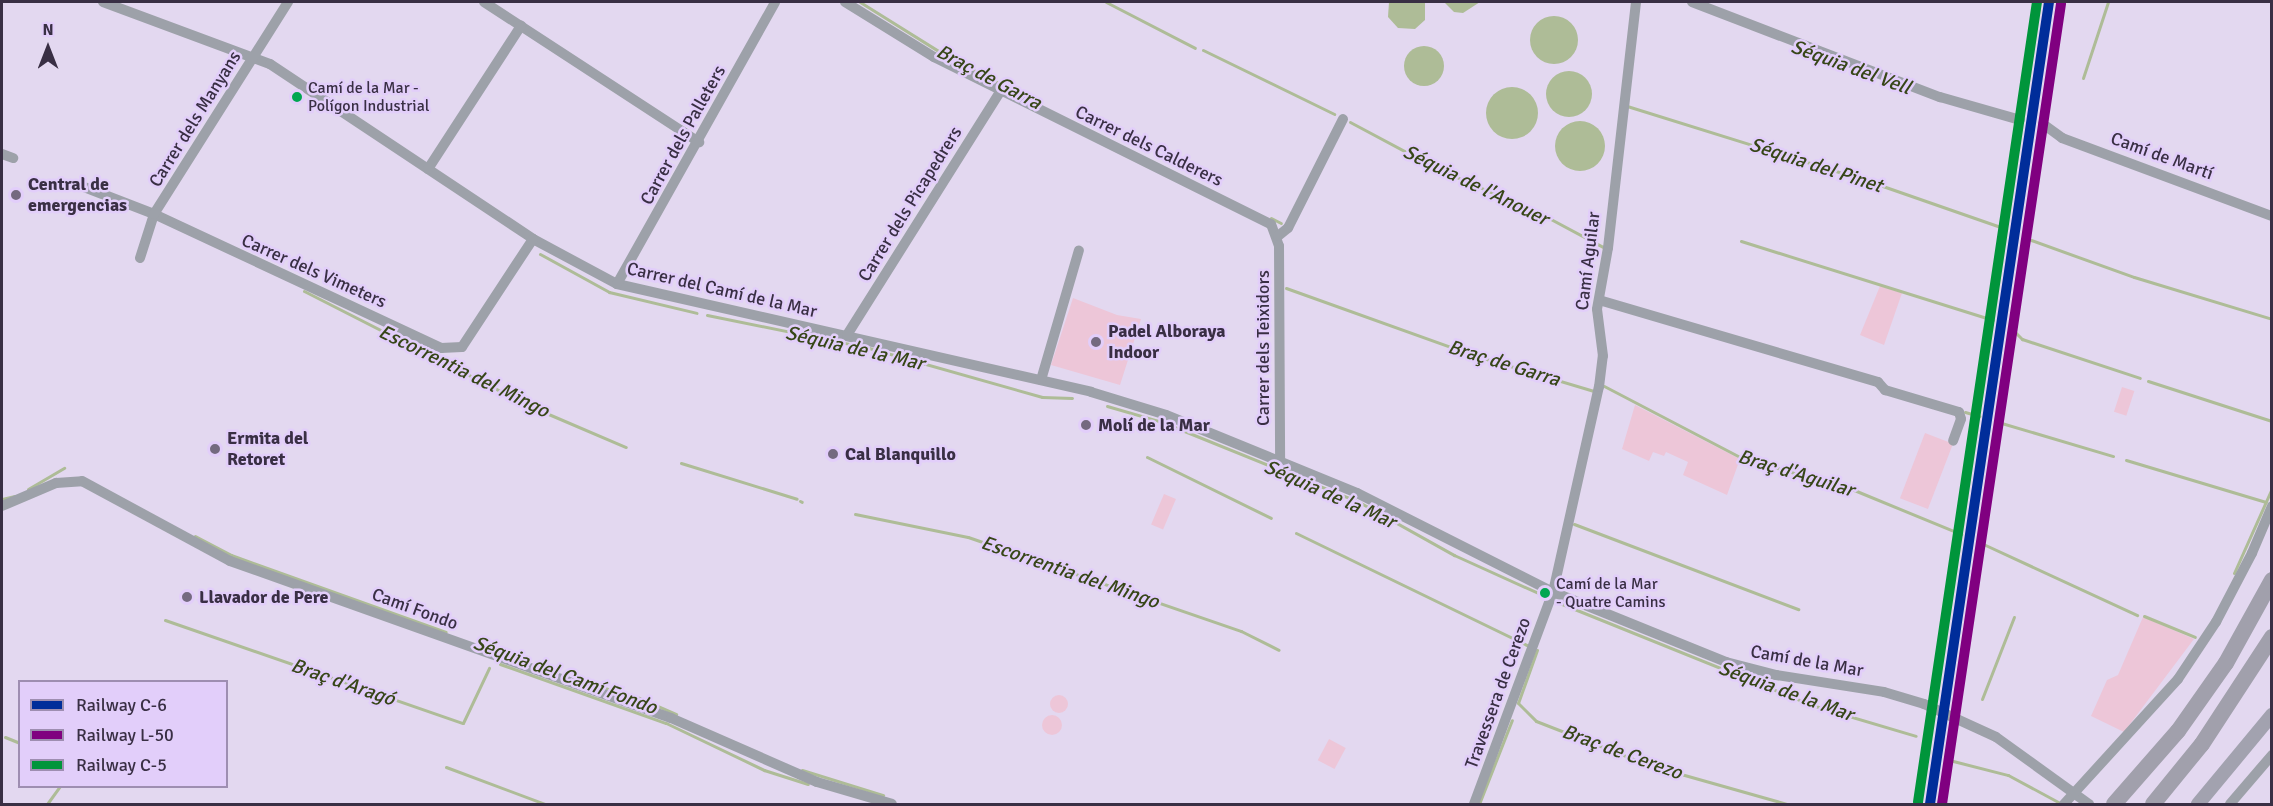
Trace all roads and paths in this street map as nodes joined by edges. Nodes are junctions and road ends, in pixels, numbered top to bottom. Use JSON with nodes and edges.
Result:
{"nodes":[{"id":1,"x":103,"y":2,"type":"edge"},
{"id":2,"x":288,"y":2,"type":"edge"},
{"id":3,"x":484,"y":2,"type":"edge"},
{"id":4,"x":775,"y":2,"type":"edge"},
{"id":5,"x":845,"y":2,"type":"edge"},
{"id":6,"x":1636,"y":2,"type":"edge"},
{"id":7,"x":1692,"y":2,"type":"edge"},
{"id":8,"x":521,"y":26,"type":"junction"},
{"id":9,"x":253,"y":57,"type":"junction"},
{"id":10,"x":1001,"y":90,"type":"junction"},
{"id":11,"x":1343,"y":119,"type":"dead end"},
{"id":12,"x":2020,"y":120,"type":"dead end"},
{"id":13,"x":2043,"y":124,"type":"dead end"},
{"id":14,"x":699,"y":142,"type":"junction"},
{"id":15,"x":2,"y":154,"type":"edge"},
{"id":16,"x":13,"y":158,"type":"dead end"},
{"id":17,"x":428,"y":169,"type":"junction"},
{"id":18,"x":84,"y":187,"type":"dead end"},
{"id":19,"x":154,"y":214,"type":"junction"},
{"id":20,"x":2271,"y":216,"type":"edge"},
{"id":21,"x":1278,"y":236,"type":"junction"},
{"id":22,"x":532,"y":239,"type":"junction"},
{"id":23,"x":1079,"y":250,"type":"dead end"},
{"id":24,"x":140,"y":258,"type":"dead end"},
{"id":25,"x":617,"y":284,"type":"junction"},
{"id":26,"x":1599,"y":300,"type":"junction"},
{"id":27,"x":847,"y":335,"type":"junction"},
{"id":28,"x":1041,"y":380,"type":"junction"},
{"id":29,"x":1953,"y":441,"type":"dead end"},
{"id":30,"x":1280,"y":461,"type":"junction"},
{"id":31,"x":2,"y":506,"type":"edge"},
{"id":32,"x":2271,"y":506,"type":"edge"},
{"id":33,"x":2271,"y":580,"type":"edge"},
{"id":34,"x":1553,"y":592,"type":"junction"},
{"id":35,"x":2271,"y":637,"type":"edge"},
{"id":36,"x":2271,"y":715,"type":"edge"},
{"id":37,"x":2271,"y":755,"type":"edge"},
{"id":38,"x":2074,"y":792,"type":"junction"},
{"id":39,"x":892,"y":804,"type":"edge"},
{"id":40,"x":1474,"y":804,"type":"edge"},
{"id":41,"x":2064,"y":804,"type":"edge"},
{"id":42,"x":2089,"y":804,"type":"edge"},
{"id":43,"x":2114,"y":804,"type":"edge"},
{"id":44,"x":2153,"y":804,"type":"edge"},
{"id":45,"x":2198,"y":804,"type":"edge"},
{"id":46,"x":2230,"y":804,"type":"edge"}],
"edges":[{"from":1,"to":9,"type":"street","name":"Carrer del Camí de la Mar"},
{"from":2,"to":9,"type":"street","name":"Carrer dels Manyans"},
{"from":3,"to":8,"type":"street"},
{"from":4,"to":14,"type":"street","name":"Carrer dels Palleters"},
{"from":5,"to":10,"type":"street","name":"Carrer dels Calderers"},
{"from":6,"to":26,"type":"street","name":"Camí Aguilar"},
{"from":7,"to":12,"type":"street"},
{"from":8,"to":14,"type":"street"},
{"from":8,"to":17,"type":"street"},
{"from":9,"to":17,"type":"street","name":"Carrer del Camí de la Mar"},
{"from":9,"to":19,"type":"street","name":"Carrer dels Manyans"},
{"from":10,"to":21,"type":"street","name":"Carrer dels Calderers"},
{"from":10,"to":27,"type":"street","name":"Carrer dels Picapedrers"},
{"from":11,"to":21,"type":"street"},
{"from":13,"to":20,"type":"street","name":"Camí de Martí"},
{"from":14,"to":25,"type":"street","name":"Carrer dels Palleters"},
{"from":15,"to":16,"type":"street"},
{"from":17,"to":22,"type":"street","name":"Carrer del Camí de la Mar"},
{"from":18,"to":19,"type":"street","name":"Carrer dels Vimeters"},
{"from":19,"to":22,"type":"street","name":"Carrer dels Vimeters"},
{"from":19,"to":24,"type":"street","name":"Carrer dels Manyans"},
{"from":21,"to":30,"type":"street","name":"Carrer dels Teixidors"},
{"from":22,"to":25,"type":"street","name":"Carrer del Camí de la Mar"},
{"from":23,"to":28,"type":"street"},
{"from":25,"to":27,"type":"street","name":"Carrer del Camí de la Mar"},
{"from":26,"to":29,"type":"street"},
{"from":26,"to":34,"type":"street","name":"Camí Aguilar"},
{"from":27,"to":28,"type":"street","name":"Carrer del Camí de la Mar"},
{"from":28,"to":30,"type":"street","name":"Carrer del Camí de la Mar"},
{"from":30,"to":34,"type":"street","name":"Camí de la Mar"},
{"from":31,"to":39,"type":"street","name":"Camí Fondo"},
{"from":32,"to":38,"type":"street"},
{"from":33,"to":43,"type":"highway"},
{"from":34,"to":38,"type":"street","name":"Camí de la Mar"},
{"from":34,"to":40,"type":"street","name":"Travessera de Cerezo"},
{"from":35,"to":44,"type":"highway"},
{"from":36,"to":45,"type":"main road"},
{"from":37,"to":46,"type":"street"},
{"from":38,"to":41,"type":"street"},
{"from":38,"to":42,"type":"street","name":"Camí de la Mar"}]}
